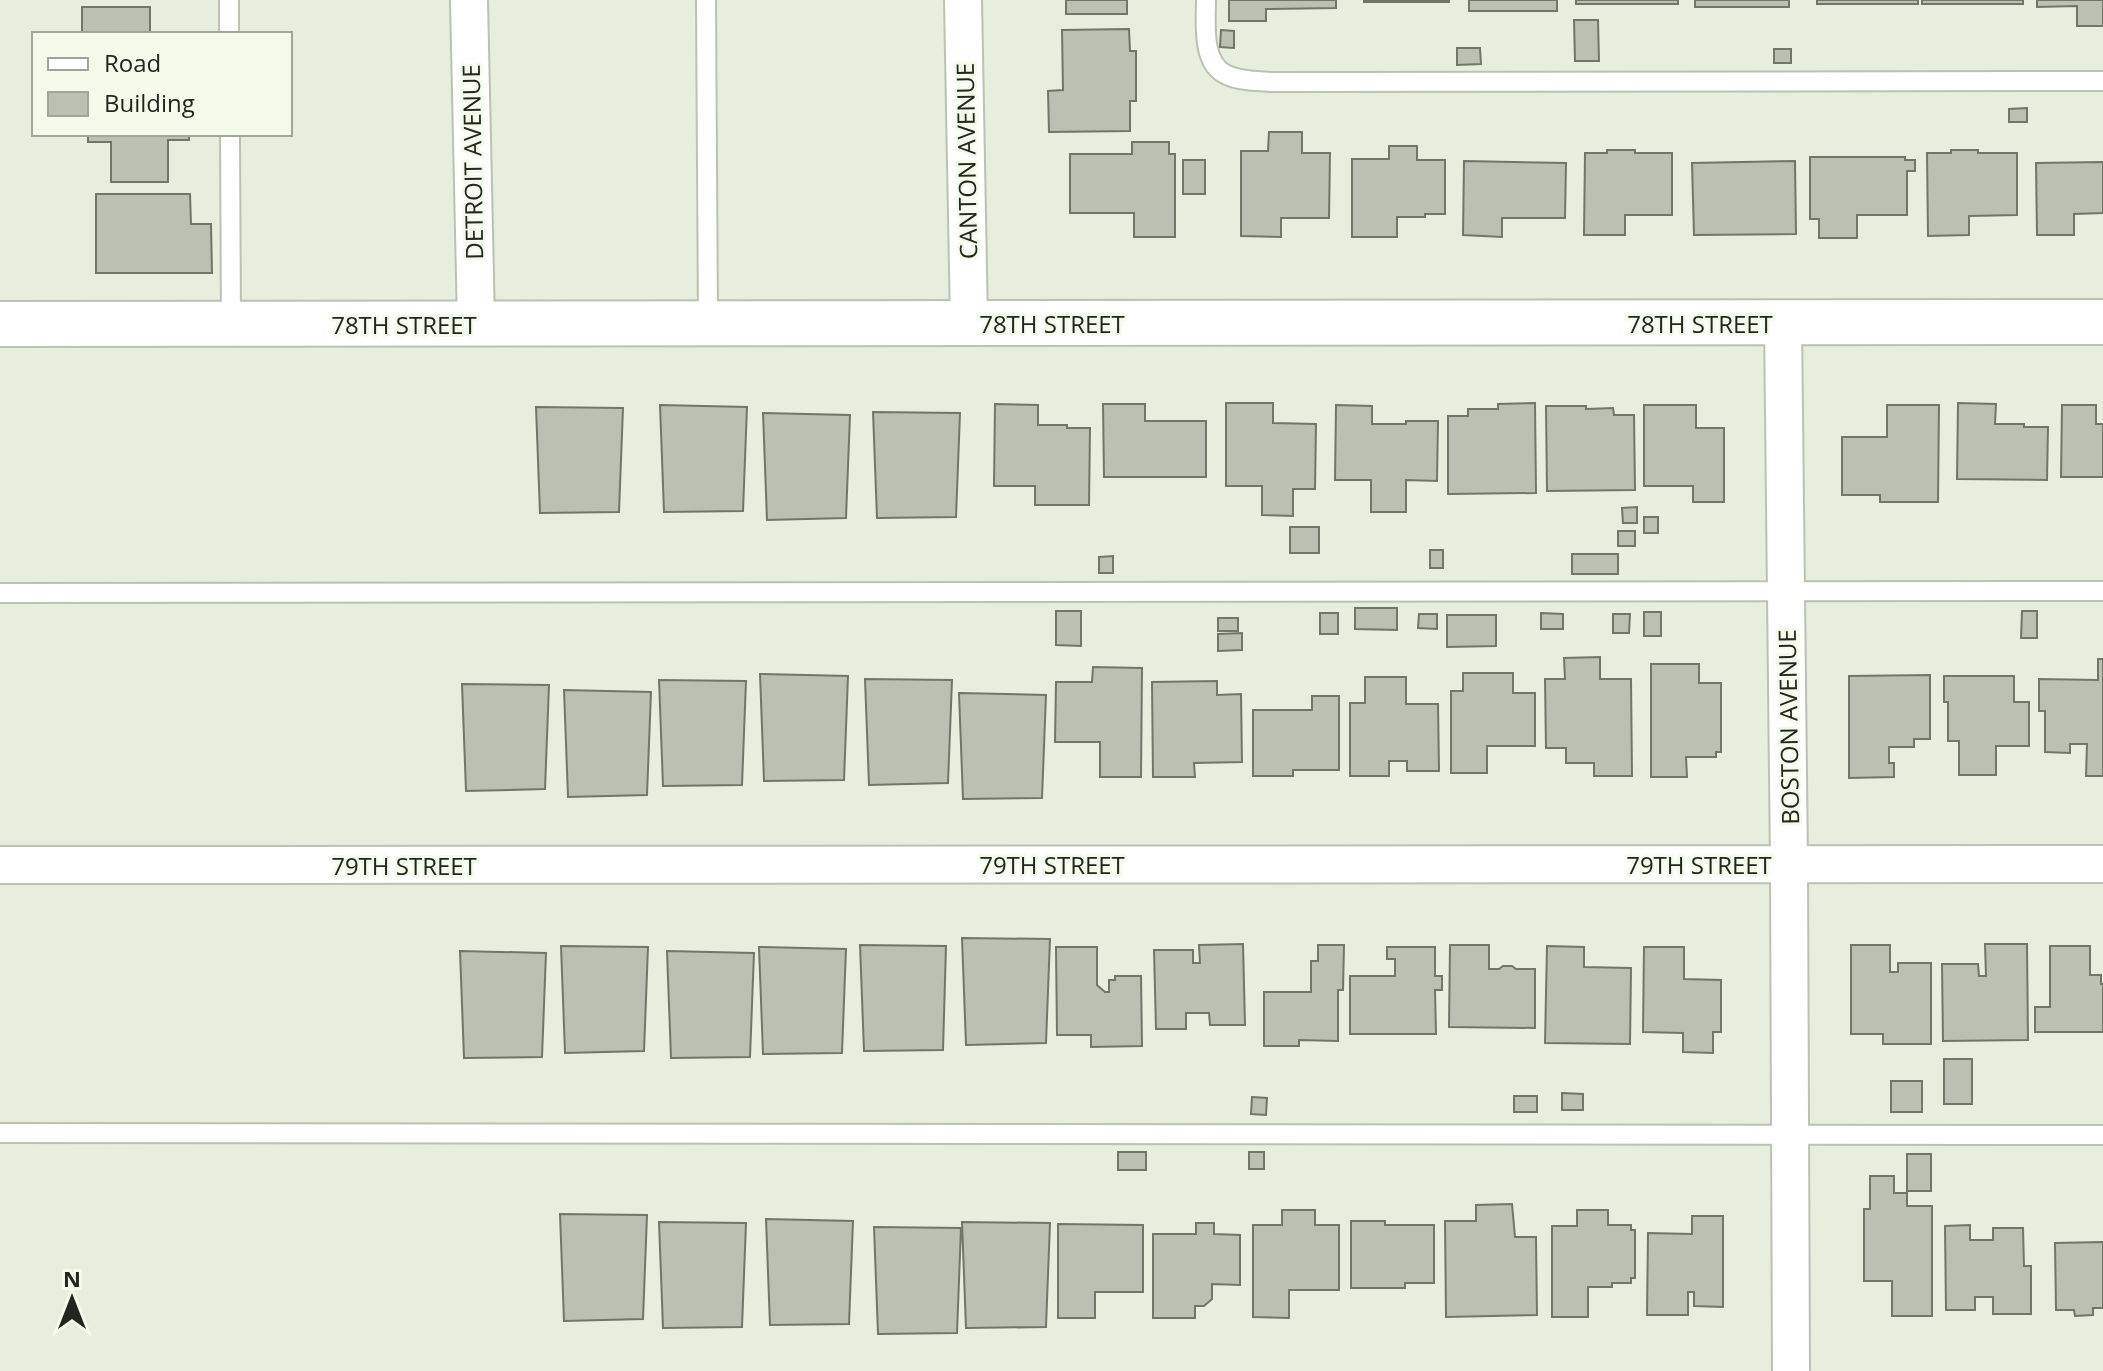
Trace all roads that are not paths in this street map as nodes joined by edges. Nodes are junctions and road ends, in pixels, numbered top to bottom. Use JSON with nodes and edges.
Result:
{"nodes":[{"id":1,"x":229,"y":0,"type":"edge"},
{"id":2,"x":469,"y":0,"type":"edge"},
{"id":3,"x":706,"y":0,"type":"edge"},
{"id":4,"x":963,"y":0,"type":"edge"},
{"id":5,"x":1206,"y":0,"type":"edge"},
{"id":6,"x":229,"y":32,"type":"edge"},
{"id":7,"x":2103,"y":81,"type":"edge"},
{"id":8,"x":230,"y":136,"type":"edge"},
{"id":9,"x":2103,"y":322,"type":"edge"},
{"id":10,"x":969,"y":323,"type":"junction"},
{"id":11,"x":1783,"y":323,"type":"junction"},
{"id":12,"x":0,"y":324,"type":"edge"},
{"id":13,"x":231,"y":324,"type":"junction"},
{"id":14,"x":476,"y":324,"type":"junction"},
{"id":15,"x":708,"y":324,"type":"junction"},
{"id":16,"x":2103,"y":591,"type":"edge"},
{"id":17,"x":0,"y":593,"type":"edge"},
{"id":18,"x":1786,"y":593,"type":"junction"},
{"id":19,"x":1789,"y":864,"type":"junction"},
{"id":20,"x":2103,"y":864,"type":"edge"},
{"id":21,"x":0,"y":865,"type":"edge"},
{"id":22,"x":0,"y":1133,"type":"edge"},
{"id":23,"x":1790,"y":1135,"type":"junction"},
{"id":24,"x":2103,"y":1135,"type":"edge"},
{"id":25,"x":1791,"y":1371,"type":"edge"}],
"edges":[{"from":1,"to":6,"type":"lane"},
{"from":2,"to":14,"type":"street","name":"DETROIT AVENUE"},
{"from":3,"to":15,"type":"lane"},
{"from":4,"to":10,"type":"street","name":"CANTON AVENUE"},
{"from":5,"to":7,"type":"lane"},
{"from":8,"to":13,"type":"lane"},
{"from":9,"to":11,"type":"street","name":"78TH STREET"},
{"from":10,"to":11,"type":"street","name":"78TH STREET"},
{"from":10,"to":15,"type":"street","name":"78TH STREET"},
{"from":11,"to":18,"type":"street","name":"BOSTON AVENUE"},
{"from":12,"to":13,"type":"street","name":"78TH STREET"},
{"from":13,"to":14,"type":"street","name":"78TH STREET"},
{"from":14,"to":15,"type":"street","name":"78TH STREET"},
{"from":16,"to":18,"type":"lane"},
{"from":17,"to":18,"type":"lane"},
{"from":18,"to":19,"type":"street","name":"BOSTON AVENUE"},
{"from":19,"to":20,"type":"street","name":"79TH STREET"},
{"from":19,"to":21,"type":"street","name":"79TH STREET"},
{"from":19,"to":23,"type":"street","name":"BOSTON AVENUE"},
{"from":22,"to":23,"type":"lane"},
{"from":23,"to":24,"type":"lane"},
{"from":23,"to":25,"type":"street","name":"BOSTON AVENUE"}]}
